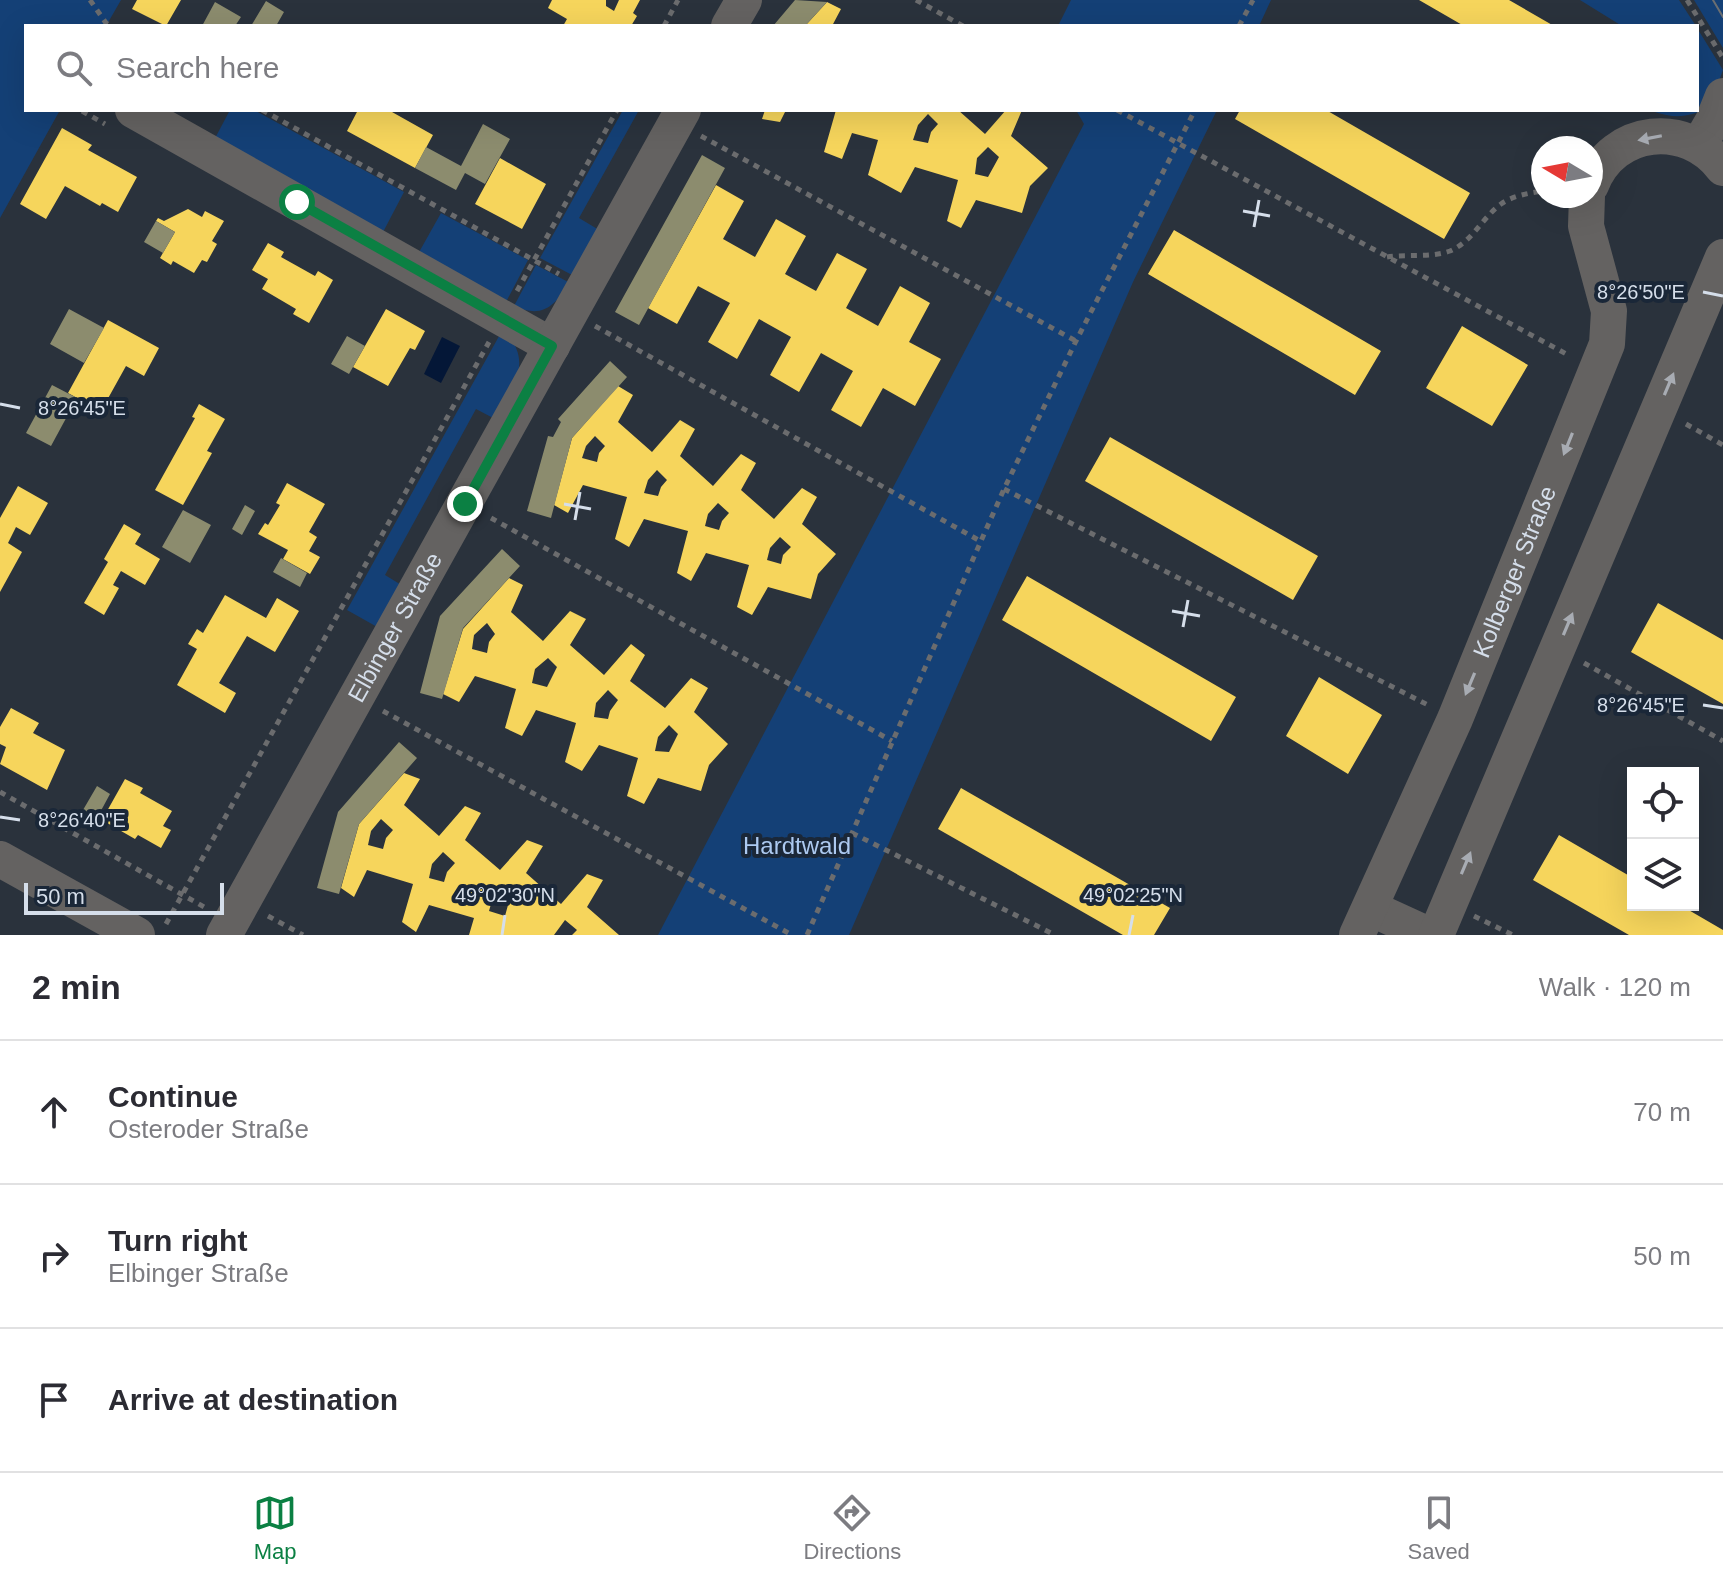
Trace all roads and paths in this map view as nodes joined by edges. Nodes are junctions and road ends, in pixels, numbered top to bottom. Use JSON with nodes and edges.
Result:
{"nodes":[{"id":1,"x":90,"y":0,"type":"edge"},
{"id":2,"x":678,"y":0,"type":"edge"},
{"id":3,"x":744,"y":0,"type":"edge"},
{"id":4,"x":916,"y":0,"type":"edge"},
{"id":5,"x":1253,"y":0,"type":"edge"},
{"id":6,"x":1687,"y":0,"type":"edge"},
{"id":7,"x":108,"y":24,"type":"edge"},
{"id":8,"x":665,"y":24,"type":"edge"},
{"id":9,"x":730,"y":24,"type":"edge"},
{"id":10,"x":959,"y":24,"type":"edge"},
{"id":11,"x":1240,"y":24,"type":"edge"},
{"id":12,"x":1723,"y":58,"type":"edge"},
{"id":13,"x":1723,"y":96,"type":"edge"},
{"id":14,"x":141,"y":112,"type":"edge"},
{"id":15,"x":266,"y":112,"type":"edge"},
{"id":16,"x":616,"y":112,"type":"edge"},
{"id":17,"x":1120,"y":112,"type":"edge"},
{"id":18,"x":1194,"y":112,"type":"edge"},
{"id":19,"x":680,"y":116,"type":"edge"},
{"id":20,"x":192,"y":124,"type":"edge"},
{"id":21,"x":1176,"y":144,"type":"junction"},
{"id":22,"x":1711,"y":156,"type":"edge"},
{"id":23,"x":1603,"y":163,"type":"edge"},
{"id":24,"x":1531,"y":193,"type":"edge"},
{"id":25,"x":1587,"y":208,"type":"edge"},
{"id":26,"x":1386,"y":257,"type":"junction"},
{"id":27,"x":1723,"y":257,"type":"edge"},
{"id":28,"x":535,"y":260,"type":"junction"},
{"id":29,"x":577,"y":300,"type":"junction"},
{"id":30,"x":502,"y":317,"type":"junction"},
{"id":31,"x":1076,"y":341,"type":"junction"},
{"id":32,"x":552,"y":346,"type":"junction"},
{"id":33,"x":1598,"y":371,"type":"junction"},
{"id":34,"x":1658,"y":409,"type":"junction"},
{"id":35,"x":1723,"y":445,"type":"edge"},
{"id":36,"x":1004,"y":489,"type":"junction"},
{"id":37,"x":465,"y":504,"type":"junction"},
{"id":38,"x":982,"y":542,"type":"junction"},
{"id":39,"x":1558,"y":648,"type":"junction"},
{"id":40,"x":357,"y":696,"type":"junction"},
{"id":41,"x":1455,"y":719,"type":"junction"},
{"id":42,"x":892,"y":741,"type":"junction"},
{"id":43,"x":1723,"y":741,"type":"edge"},
{"id":44,"x":0,"y":792,"type":"edge"},
{"id":45,"x":852,"y":833,"type":"junction"},
{"id":46,"x":0,"y":859,"type":"edge"},
{"id":47,"x":183,"y":894,"type":"junction"},
{"id":48,"x":233,"y":920,"type":"edge"},
{"id":49,"x":1364,"y":922,"type":"edge"},
{"id":50,"x":137,"y":935,"type":"edge"},
{"id":51,"x":160,"y":935,"type":"edge"},
{"id":52,"x":303,"y":935,"type":"edge"},
{"id":53,"x":792,"y":935,"type":"edge"},
{"id":54,"x":807,"y":935,"type":"edge"},
{"id":55,"x":1055,"y":935,"type":"edge"},
{"id":56,"x":1429,"y":935,"type":"edge"},
{"id":57,"x":1436,"y":935,"type":"edge"}],
"edges":[{"from":1,"to":7,"type":"path"},
{"from":2,"to":8,"type":"path"},
{"from":3,"to":9,"type":"street"},
{"from":4,"to":10,"type":"path"},
{"from":5,"to":11,"type":"path"},
{"from":6,"to":12,"type":"path"},
{"from":13,"to":22,"type":"street"},
{"from":14,"to":20,"type":"street"},
{"from":15,"to":28,"type":"path"},
{"from":16,"to":28,"type":"path"},
{"from":17,"to":21,"type":"path"},
{"from":18,"to":21,"type":"path"},
{"from":19,"to":29,"type":"street","name":"Elbinger Straße"},
{"from":19,"to":31,"type":"path"},
{"from":20,"to":30,"type":"street"},
{"from":21,"to":26,"type":"path"},
{"from":21,"to":31,"type":"path"},
{"from":22,"to":23,"type":"street","one_way":true},
{"from":24,"to":26,"type":"path"},
{"from":25,"to":33,"type":"street","name":"Kolberger Straße"},
{"from":26,"to":33,"type":"path"},
{"from":34,"to":27,"type":"street","one_way":true},
{"from":28,"to":29,"type":"path"},
{"from":28,"to":30,"type":"path"},
{"from":29,"to":32,"type":"street","name":"Elbinger Straße"},
{"from":29,"to":38,"type":"path"},
{"from":30,"to":32,"type":"street"},
{"from":30,"to":47,"type":"path"},
{"from":31,"to":36,"type":"path"},
{"from":32,"to":37,"type":"street","name":"Elbinger Straße"},
{"from":33,"to":41,"type":"street","name":"Kolberger Straße","one_way":true},
{"from":34,"to":35,"type":"path"},
{"from":39,"to":34,"type":"street","one_way":true},
{"from":36,"to":38,"type":"path"},
{"from":36,"to":41,"type":"path"},
{"from":37,"to":40,"type":"street","name":"Elbinger Straße"},
{"from":37,"to":42,"type":"path"},
{"from":38,"to":42,"type":"path"},
{"from":39,"to":43,"type":"path"},
{"from":57,"to":39,"type":"street","one_way":true},
{"from":40,"to":48,"type":"street","name":"Elbinger Straße"},
{"from":40,"to":53,"type":"path"},
{"from":41,"to":49,"type":"street","name":"Kolberger Straße"},
{"from":42,"to":45,"type":"path"},
{"from":44,"to":47,"type":"path"},
{"from":45,"to":54,"type":"path"},
{"from":45,"to":55,"type":"path"},
{"from":46,"to":50,"type":"street"},
{"from":47,"to":48,"type":"path"},
{"from":47,"to":51,"type":"path"},
{"from":48,"to":52,"type":"path"},
{"from":49,"to":56,"type":"street"}]}
